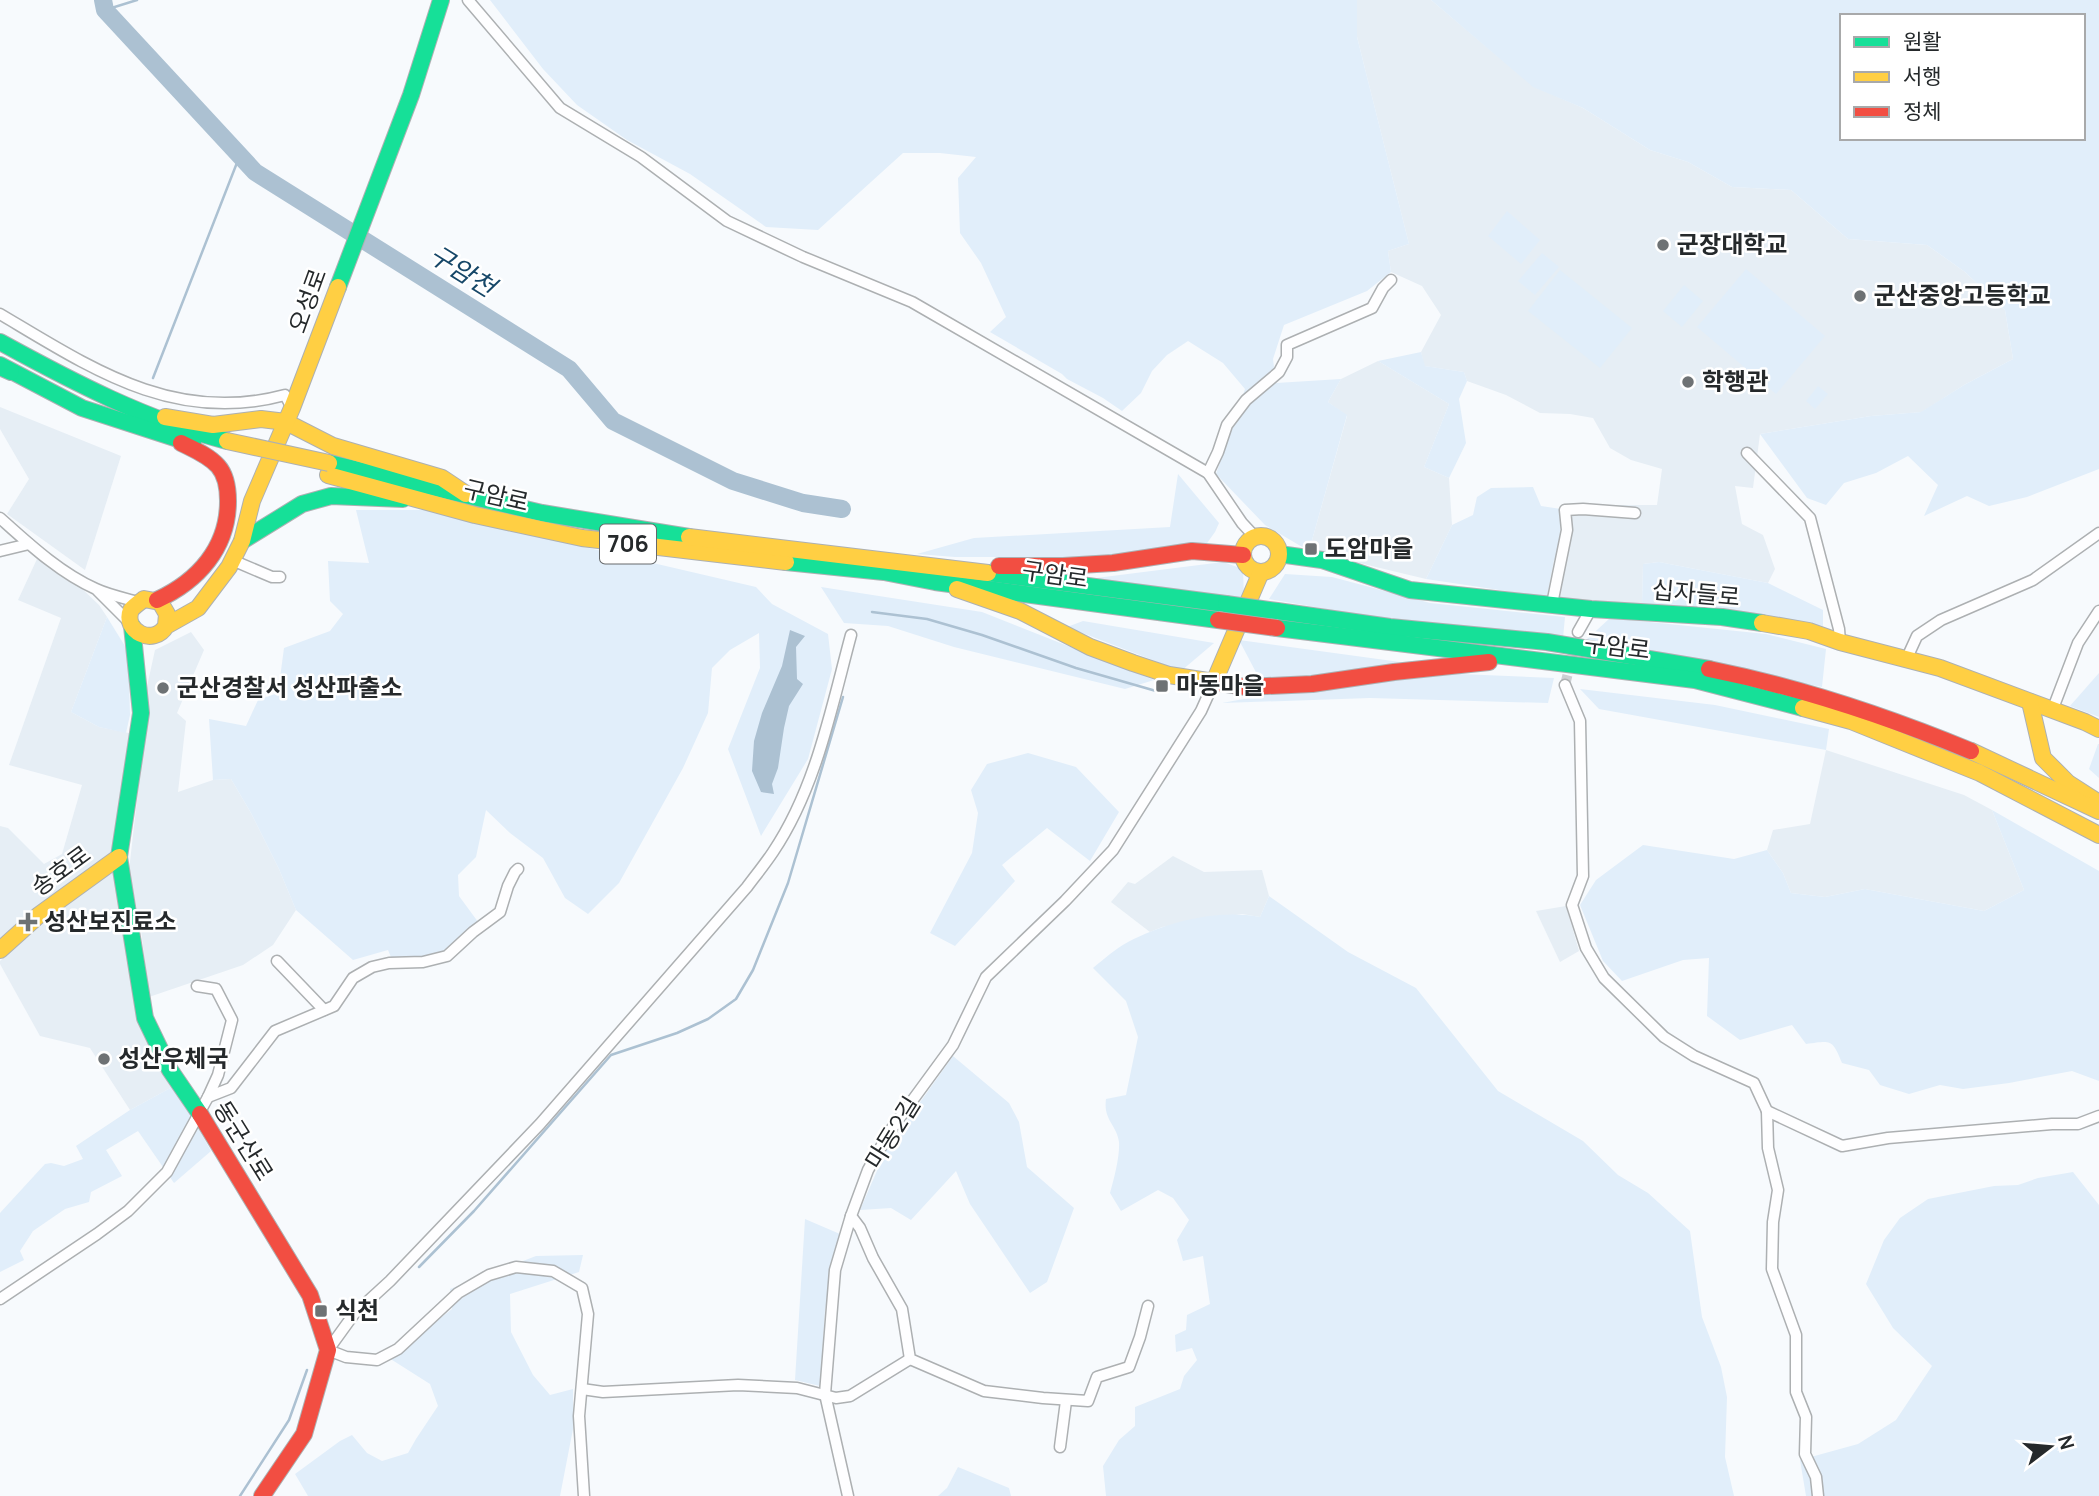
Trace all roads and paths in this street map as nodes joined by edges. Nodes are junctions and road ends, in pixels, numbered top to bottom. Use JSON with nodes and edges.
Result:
{"nodes":[{"id":1,"x":441,"y":0,"type":"edge"},
{"id":2,"x":468,"y":0,"type":"edge"},
{"id":3,"x":1391,"y":280,"type":"dead end"},
{"id":4,"x":0,"y":314,"type":"edge"},
{"id":5,"x":0,"y":342,"type":"edge"},
{"id":6,"x":4,"y":368,"type":"edge"},
{"id":7,"x":142,"y":413,"type":"junction"},
{"id":8,"x":289,"y":415,"type":"junction"},
{"id":9,"x":175,"y":439,"type":"junction"},
{"id":10,"x":227,"y":447,"type":"junction"},
{"id":11,"x":1747,"y":453,"type":"dead end"},
{"id":12,"x":329,"y":469,"type":"junction"},
{"id":13,"x":1208,"y":473,"type":"junction"},
{"id":14,"x":471,"y":498,"type":"junction"},
{"id":15,"x":414,"y":499,"type":"junction"},
{"id":16,"x":253,"y":501,"type":"junction"},
{"id":17,"x":1635,"y":513,"type":"dead end"},
{"id":18,"x":0,"y":518,"type":"edge"},
{"id":19,"x":2099,"y":533,"type":"edge"},
{"id":20,"x":1255,"y":537,"type":"junction"},
{"id":21,"x":242,"y":541,"type":"junction"},
{"id":22,"x":29,"y":544,"type":"junction"},
{"id":23,"x":0,"y":551,"type":"edge"},
{"id":24,"x":1279,"y":554,"type":"junction"},
{"id":25,"x":1243,"y":555,"type":"junction"},
{"id":26,"x":866,"y":558,"type":"junction"},
{"id":27,"x":232,"y":559,"type":"junction"},
{"id":28,"x":1261,"y":572,"type":"junction"},
{"id":29,"x":193,"y":578,"type":"junction"},
{"id":30,"x":280,"y":578,"type":"dead end"},
{"id":31,"x":934,"y":582,"type":"junction"},
{"id":32,"x":97,"y":590,"type":"junction"},
{"id":33,"x":174,"y":593,"type":"junction"},
{"id":34,"x":157,"y":600,"type":"junction"},
{"id":35,"x":138,"y":602,"type":"junction"},
{"id":36,"x":1552,"y":604,"type":"junction"},
{"id":37,"x":198,"y":608,"type":"junction"},
{"id":38,"x":1591,"y":609,"type":"junction"},
{"id":39,"x":2099,"y":611,"type":"edge"},
{"id":40,"x":1277,"y":620,"type":"junction"},
{"id":41,"x":132,"y":625,"type":"junction"},
{"id":42,"x":166,"y":626,"type":"junction"},
{"id":43,"x":1578,"y":632,"type":"tunnel mouth"},
{"id":44,"x":851,"y":635,"type":"dead end"},
{"id":45,"x":153,"y":636,"type":"junction"},
{"id":46,"x":1840,"y":642,"type":"junction"},
{"id":47,"x":1522,"y":659,"type":"junction"},
{"id":48,"x":1906,"y":660,"type":"junction"},
{"id":49,"x":136,"y":666,"type":"junction"},
{"id":50,"x":1214,"y":682,"type":"junction"},
{"id":51,"x":1566,"y":685,"type":"tunnel mouth"},
{"id":52,"x":2030,"y":702,"type":"junction"},
{"id":53,"x":2052,"y":711,"type":"junction"},
{"id":54,"x":2099,"y":729,"type":"edge"},
{"id":55,"x":2099,"y":803,"type":"edge"},
{"id":56,"x":2099,"y":811,"type":"edge"},
{"id":57,"x":2099,"y":835,"type":"edge"},
{"id":58,"x":119,"y":857,"type":"junction"},
{"id":59,"x":519,"y":869,"type":"dead end"},
{"id":60,"x":0,"y":950,"type":"edge"},
{"id":61,"x":277,"y":961,"type":"dead end"},
{"id":62,"x":197,"y":986,"type":"dead end"},
{"id":63,"x":324,"y":1010,"type":"junction"},
{"id":64,"x":208,"y":1097,"type":"junction"},
{"id":65,"x":1766,"y":1111,"type":"junction"},
{"id":66,"x":199,"y":1112,"type":"junction"},
{"id":67,"x":2099,"y":1116,"type":"edge"},
{"id":68,"x":851,"y":1216,"type":"junction"},
{"id":69,"x":0,"y":1299,"type":"edge"},
{"id":70,"x":1148,"y":1306,"type":"dead end"},
{"id":71,"x":328,"y":1350,"type":"junction"},
{"id":72,"x":911,"y":1359,"type":"junction"},
{"id":73,"x":582,"y":1389,"type":"junction"},
{"id":74,"x":825,"y":1394,"type":"junction"},
{"id":75,"x":1066,"y":1401,"type":"junction"},
{"id":76,"x":1060,"y":1447,"type":"dead end"},
{"id":77,"x":264,"y":1495,"type":"edge"},
{"id":78,"x":584,"y":1496,"type":"edge"},
{"id":79,"x":848,"y":1496,"type":"edge"},
{"id":80,"x":1818,"y":1496,"type":"edge"}],
"edges":[{"from":1,"to":8,"type":"main road","name":"오성로"},
{"from":2,"to":13,"type":"street"},
{"from":3,"to":13,"type":"street"},
{"from":4,"to":8,"type":"street"},
{"from":5,"to":7,"type":"main road","name":"구암로","number":"706"},
{"from":6,"to":9,"type":"main road","name":"구암로","number":"706"},
{"from":7,"to":8,"type":"main road"},
{"from":7,"to":10,"type":"main road","name":"구암로","number":"706"},
{"from":8,"to":14,"type":"main road"},
{"from":8,"to":16,"type":"main road","name":"오성로"},
{"from":9,"to":10,"type":"main road","name":"구암로","number":"706"},
{"from":9,"to":29,"type":"main road"},
{"from":10,"to":12,"type":"main road","name":"구암로","number":"706","bridge":true},
{"from":11,"to":46,"type":"street"},
{"from":12,"to":14,"type":"main road","name":"구암로","number":"706"},
{"from":12,"to":15,"type":"main road","name":"구암로","number":"706"},
{"from":13,"to":20,"type":"street"},
{"from":14,"to":26,"type":"main road","name":"구암로","number":"706"},
{"from":15,"to":21,"type":"main road"},
{"from":15,"to":31,"type":"main road","name":"구암로","number":"706"},
{"from":16,"to":21,"type":"main road","name":"오성로"},
{"from":16,"to":29,"type":"main road"},
{"from":17,"to":36,"type":"street"},
{"from":18,"to":22,"type":"street"},
{"from":19,"to":48,"type":"street"},
{"from":20,"to":24,"type":"main road"},
{"from":20,"to":25,"type":"main road"},
{"from":21,"to":27,"type":"main road","name":"오성로"},
{"from":22,"to":23,"type":"street"},
{"from":22,"to":32,"type":"street"},
{"from":24,"to":28,"type":"main road"},
{"from":24,"to":36,"type":"main road","name":"십자들로"},
{"from":25,"to":26,"type":"main road","number":"706"},
{"from":25,"to":28,"type":"main road"},
{"from":26,"to":40,"type":"main road","name":"구암로","bridge":true},
{"from":27,"to":30,"type":"street"},
{"from":27,"to":37,"type":"main road","name":"오성로"},
{"from":28,"to":50,"type":"main road"},
{"from":29,"to":33,"type":"main road"},
{"from":31,"to":40,"type":"main road","name":"구암로","bridge":true},
{"from":31,"to":50,"type":"main road","number":"706"},
{"from":32,"to":35,"type":"street"},
{"from":32,"to":41,"type":"street"},
{"from":33,"to":34,"type":"main road"},
{"from":33,"to":37,"type":"main road"},
{"from":34,"to":35,"type":"main road"},
{"from":34,"to":42,"type":"main road"},
{"from":35,"to":41,"type":"main road"},
{"from":36,"to":38,"type":"main road","name":"십자들로"},
{"from":37,"to":42,"type":"main road"},
{"from":38,"to":43,"type":"street"},
{"from":38,"to":46,"type":"main road","name":"십자들로"},
{"from":39,"to":53,"type":"street"},
{"from":40,"to":47,"type":"main road","name":"구암로"},
{"from":40,"to":56,"type":"main road","name":"구암로"},
{"from":41,"to":45,"type":"main road"},
{"from":41,"to":49,"type":"main road","name":"동군산로"},
{"from":42,"to":45,"type":"main road"},
{"from":44,"to":71,"type":"street"},
{"from":45,"to":49,"type":"main road"},
{"from":46,"to":48,"type":"main road","name":"십자들로"},
{"from":47,"to":50,"type":"main road"},
{"from":47,"to":57,"type":"main road","name":"구암로"},
{"from":48,"to":52,"type":"main road","name":"십자들로"},
{"from":49,"to":58,"type":"main road","name":"동군산로"},
{"from":50,"to":68,"type":"street","name":"마동2길"},
{"from":51,"to":65,"type":"street"},
{"from":52,"to":53,"type":"main road","name":"십자들로"},
{"from":52,"to":55,"type":"main road"},
{"from":53,"to":54,"type":"main road","name":"십자들로"},
{"from":58,"to":60,"type":"main road","name":"송호로"},
{"from":58,"to":66,"type":"main road","name":"동군산로"},
{"from":59,"to":63,"type":"street"},
{"from":61,"to":63,"type":"street"},
{"from":62,"to":64,"type":"street"},
{"from":63,"to":64,"type":"street"},
{"from":64,"to":66,"type":"street"},
{"from":65,"to":67,"type":"street"},
{"from":65,"to":80,"type":"street"},
{"from":66,"to":69,"type":"street"},
{"from":66,"to":71,"type":"main road","name":"동군산로"},
{"from":68,"to":72,"type":"street"},
{"from":68,"to":74,"type":"street","name":"마동2길"},
{"from":70,"to":75,"type":"street"},
{"from":71,"to":73,"type":"street"},
{"from":71,"to":77,"type":"main road"},
{"from":72,"to":74,"type":"street"},
{"from":72,"to":75,"type":"street"},
{"from":73,"to":74,"type":"street"},
{"from":73,"to":78,"type":"street"},
{"from":74,"to":79,"type":"street","name":"마동2길"},
{"from":75,"to":76,"type":"street"}]}
